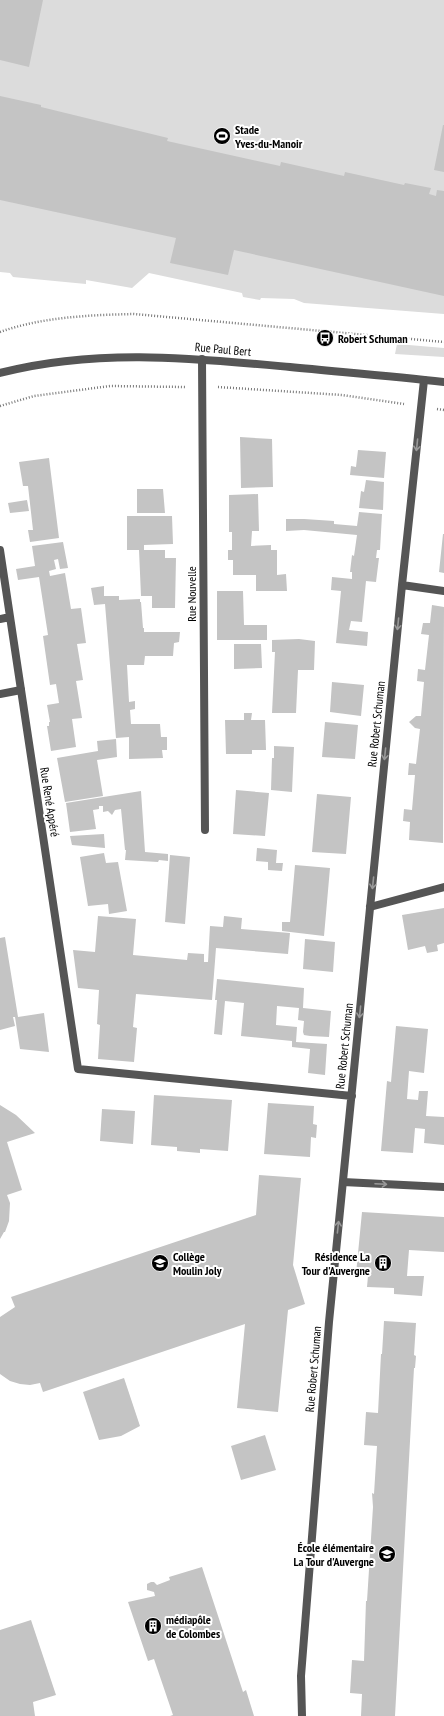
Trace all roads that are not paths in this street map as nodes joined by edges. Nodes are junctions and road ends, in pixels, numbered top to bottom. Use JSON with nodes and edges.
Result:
{"nodes":[{"id":1,"x":202,"y":359,"type":"junction"},
{"id":2,"x":0,"y":373,"type":"edge"},
{"id":3,"x":424,"y":380,"type":"junction"},
{"id":4,"x":444,"y":382,"type":"edge"},
{"id":5,"x":0,"y":550,"type":"edge"},
{"id":6,"x":402,"y":585,"type":"junction"},
{"id":7,"x":444,"y":591,"type":"edge"},
{"id":8,"x":10,"y":617,"type":"junction"},
{"id":9,"x":0,"y":619,"type":"edge"},
{"id":10,"x":21,"y":690,"type":"junction"},
{"id":11,"x":0,"y":694,"type":"edge"},
{"id":12,"x":205,"y":830,"type":"dead end"},
{"id":13,"x":444,"y":887,"type":"edge"},
{"id":14,"x":370,"y":907,"type":"junction"},
{"id":15,"x":352,"y":1096,"type":"junction"},
{"id":16,"x":342,"y":1182,"type":"junction"},
{"id":17,"x":444,"y":1187,"type":"edge"},
{"id":18,"x":302,"y":1716,"type":"edge"}],
"edges":[{"from":1,"to":2,"type":"street","name":"Rue Paul Bert"},
{"from":1,"to":3,"type":"street","name":"Rue Paul Bert"},
{"from":1,"to":12,"type":"street","name":"Rue Nouvelle"},
{"from":3,"to":4,"type":"street","name":"Rue Paul Bert"},
{"from":3,"to":6,"type":"street","name":"Rue Robert Schuman","one_way":true},
{"from":5,"to":8,"type":"street","name":"Rue René Appéré"},
{"from":6,"to":7,"type":"street"},
{"from":6,"to":14,"type":"street","name":"Rue Robert Schuman","one_way":true},
{"from":8,"to":9,"type":"street"},
{"from":8,"to":10,"type":"street","name":"Rue René Appéré"},
{"from":10,"to":11,"type":"street"},
{"from":10,"to":15,"type":"street","name":"Rue René Appéré"},
{"from":13,"to":14,"type":"street"},
{"from":14,"to":15,"type":"street","name":"Rue Robert Schuman","one_way":true},
{"from":15,"to":16,"type":"street","name":"Rue Robert Schuman"},
{"from":16,"to":17,"type":"street","one_way":true},
{"from":18,"to":16,"type":"street","name":"Rue Robert Schuman","one_way":true}]}
